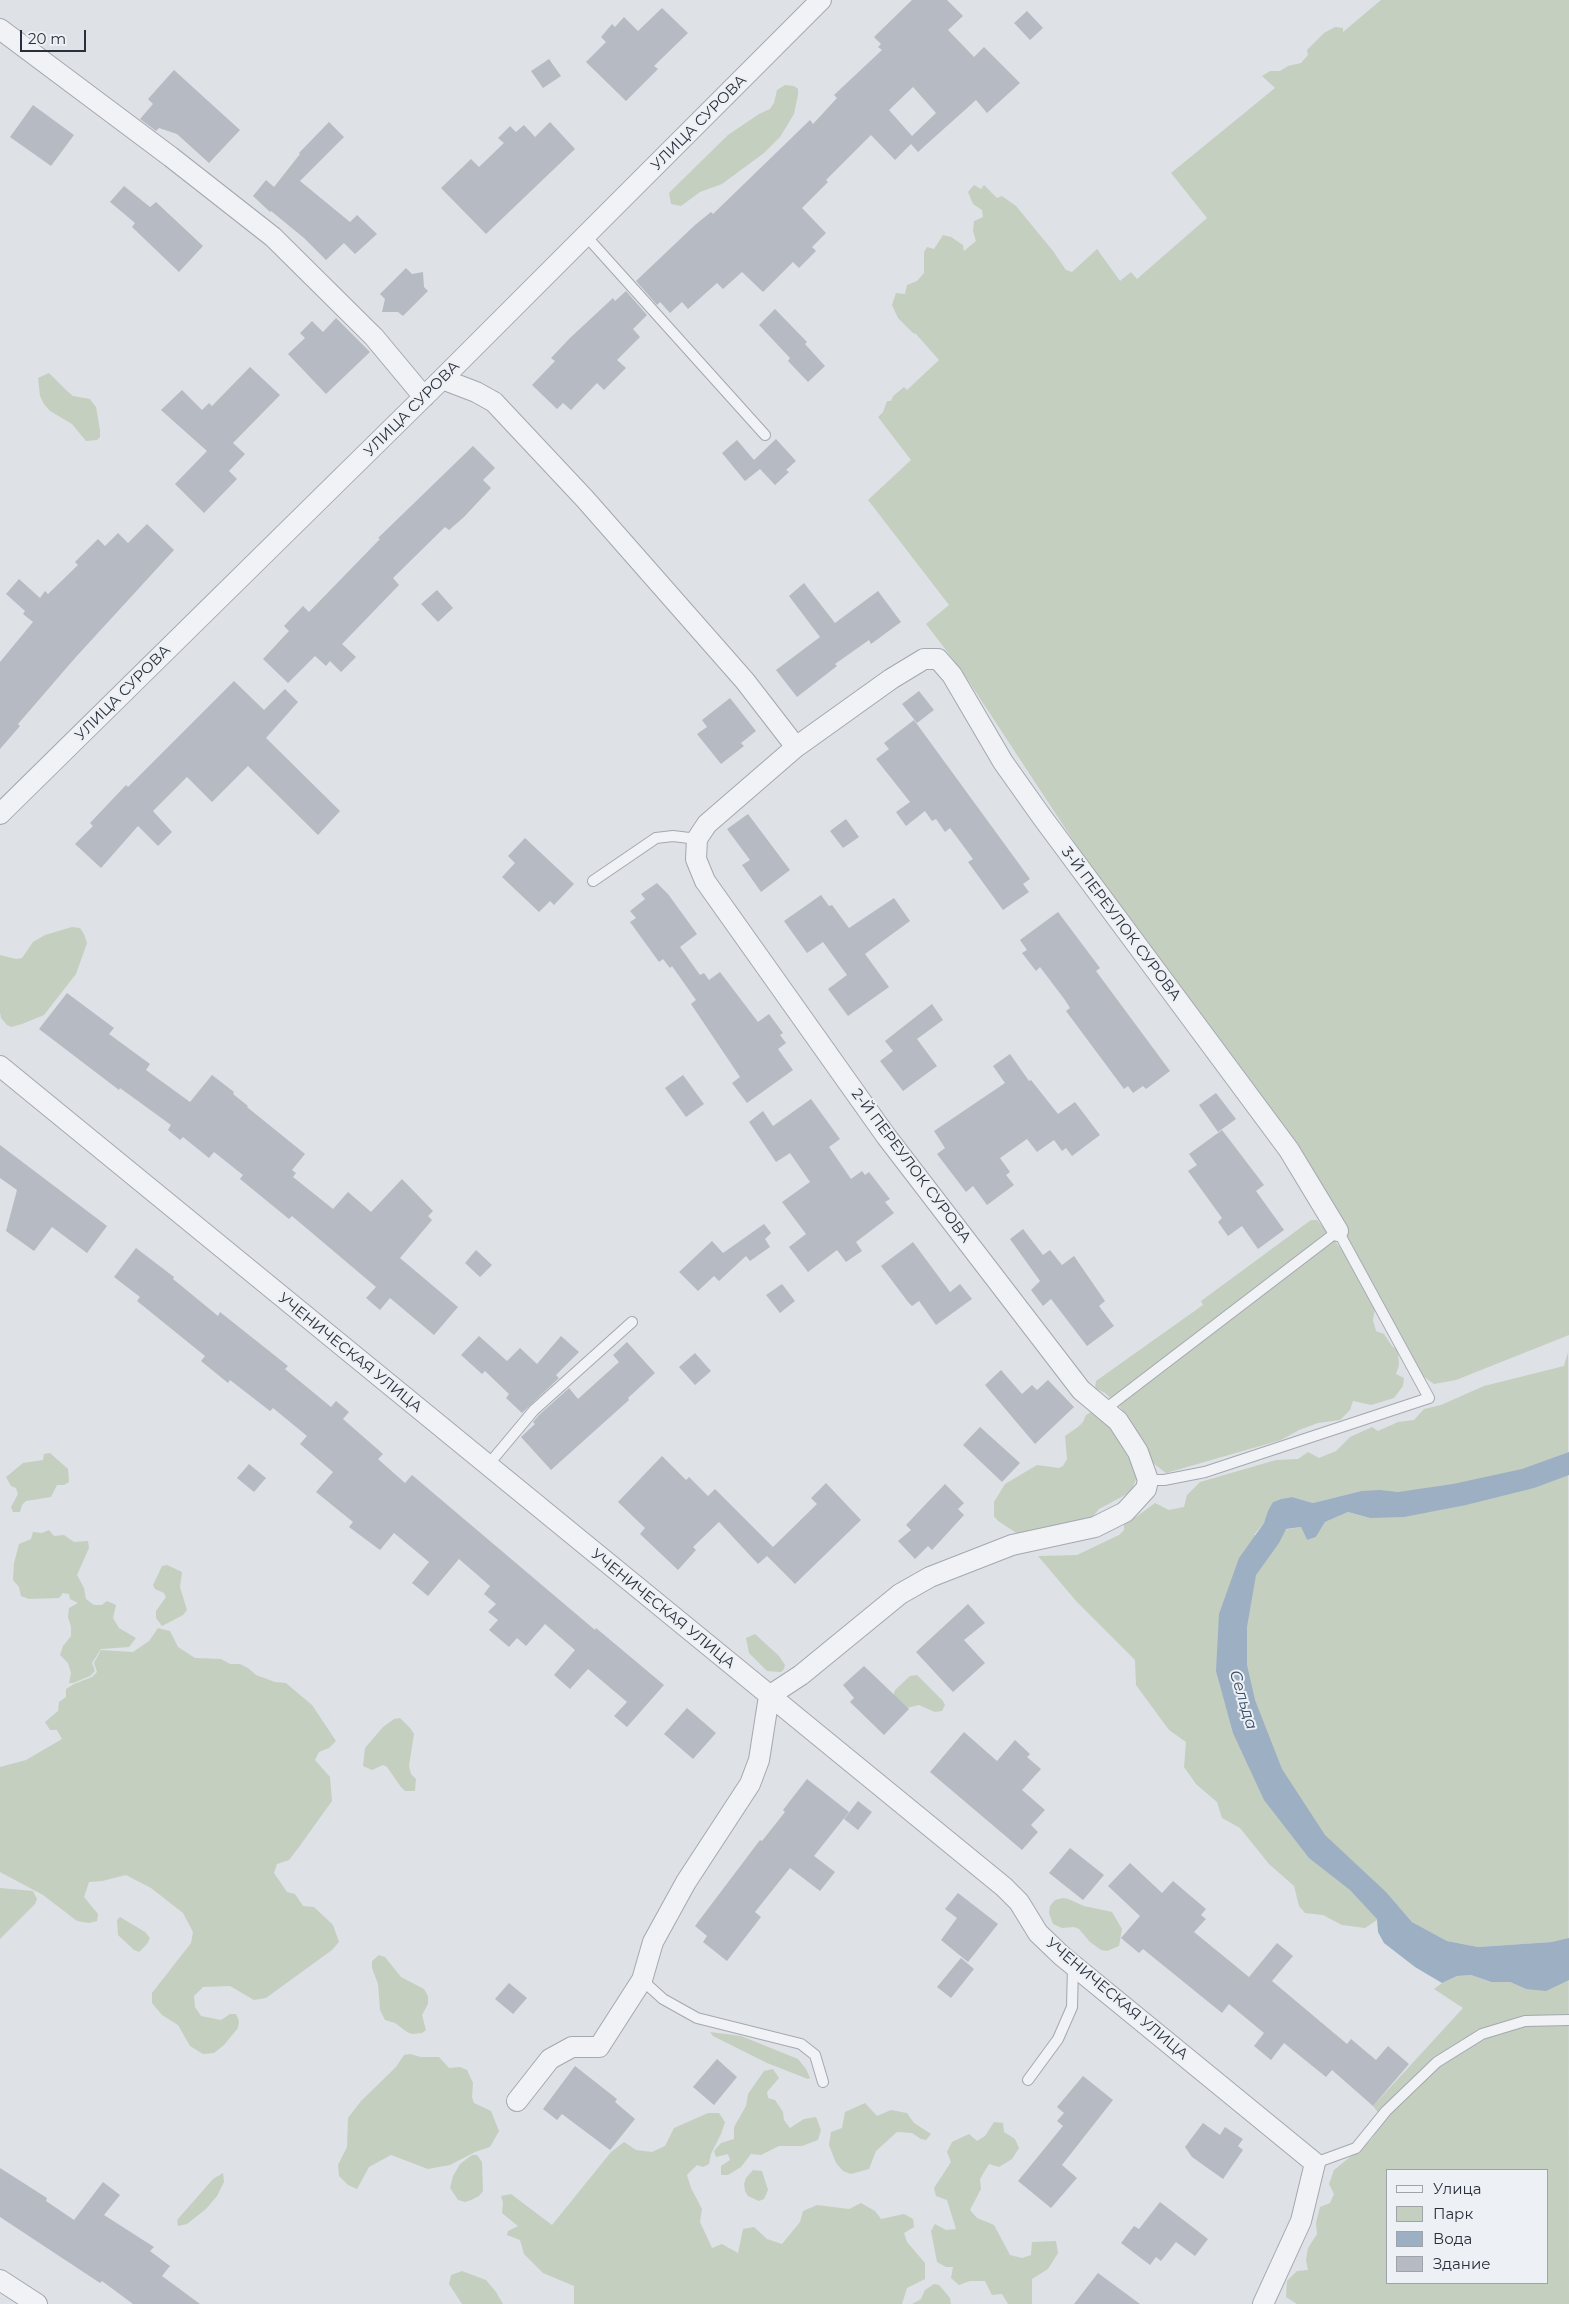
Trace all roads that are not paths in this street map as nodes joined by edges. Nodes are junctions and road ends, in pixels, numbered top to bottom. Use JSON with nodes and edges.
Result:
{"nodes":[{"id":1,"x":821,"y":0,"type":"edge"},
{"id":2,"x":0,"y":29,"type":"edge"},
{"id":3,"x":586,"y":236,"type":"junction"},
{"id":4,"x":442,"y":380,"type":"junction"},
{"id":5,"x":424,"y":397,"type":"junction"},
{"id":6,"x":765,"y":435,"type":"dead end"},
{"id":7,"x":796,"y":747,"type":"junction"},
{"id":8,"x":0,"y":814,"type":"edge"},
{"id":9,"x":698,"y":839,"type":"junction"},
{"id":10,"x":593,"y":881,"type":"dead end"},
{"id":11,"x":0,"y":1066,"type":"edge"},
{"id":12,"x":1338,"y":1231,"type":"junction"},
{"id":13,"x":632,"y":1322,"type":"dead end"},
{"id":14,"x":1104,"y":1410,"type":"junction"},
{"id":15,"x":488,"y":1466,"type":"junction"},
{"id":16,"x":1148,"y":1480,"type":"junction"},
{"id":17,"x":769,"y":1696,"type":"junction"},
{"id":18,"x":1073,"y":1965,"type":"junction"},
{"id":19,"x":642,"y":1980,"type":"junction"},
{"id":20,"x":1569,"y":2020,"type":"edge"},
{"id":21,"x":1028,"y":2080,"type":"dead end"},
{"id":22,"x":823,"y":2082,"type":"dead end"},
{"id":23,"x":517,"y":2100,"type":"dead end"},
{"id":24,"x":1315,"y":2163,"type":"junction"},
{"id":25,"x":0,"y":2280,"type":"edge"},
{"id":26,"x":37,"y":2304,"type":"edge"},
{"id":27,"x":1263,"y":2304,"type":"edge"}],
"edges":[{"from":1,"to":3,"type":"street","name":"УЛИЦА СУРОВА"},
{"from":2,"to":5,"type":"street"},
{"from":3,"to":4,"type":"street","name":"УЛИЦА СУРОВА"},
{"from":3,"to":6,"type":"lane"},
{"from":4,"to":5,"type":"street","name":"УЛИЦА СУРОВА"},
{"from":4,"to":7,"type":"street"},
{"from":5,"to":8,"type":"street","name":"УЛИЦА СУРОВА"},
{"from":7,"to":9,"type":"street","name":"3-Й ПЕРЕУЛОК СУРОВА"},
{"from":7,"to":12,"type":"street","name":"3-Й ПЕРЕУЛОК СУРОВА"},
{"from":9,"to":10,"type":"lane"},
{"from":9,"to":14,"type":"street","name":"2-Й ПЕРЕУЛОК СУРОВА"},
{"from":11,"to":15,"type":"street","name":"УЧЕНИЧЕСКАЯ УЛИЦА"},
{"from":12,"to":14,"type":"lane"},
{"from":12,"to":16,"type":"lane"},
{"from":13,"to":15,"type":"lane"},
{"from":14,"to":16,"type":"street","name":"2-Й ПЕРЕУЛОК СУРОВА"},
{"from":15,"to":17,"type":"street","name":"УЧЕНИЧЕСКАЯ УЛИЦА"},
{"from":16,"to":17,"type":"street"},
{"from":17,"to":18,"type":"street","name":"УЧЕНИЧЕСКАЯ УЛИЦА"},
{"from":17,"to":19,"type":"street"},
{"from":18,"to":21,"type":"lane"},
{"from":18,"to":24,"type":"street","name":"УЧЕНИЧЕСКАЯ УЛИЦА"},
{"from":19,"to":22,"type":"lane"},
{"from":19,"to":23,"type":"street"},
{"from":20,"to":24,"type":"lane"},
{"from":24,"to":27,"type":"street"},
{"from":25,"to":26,"type":"street"}]}
